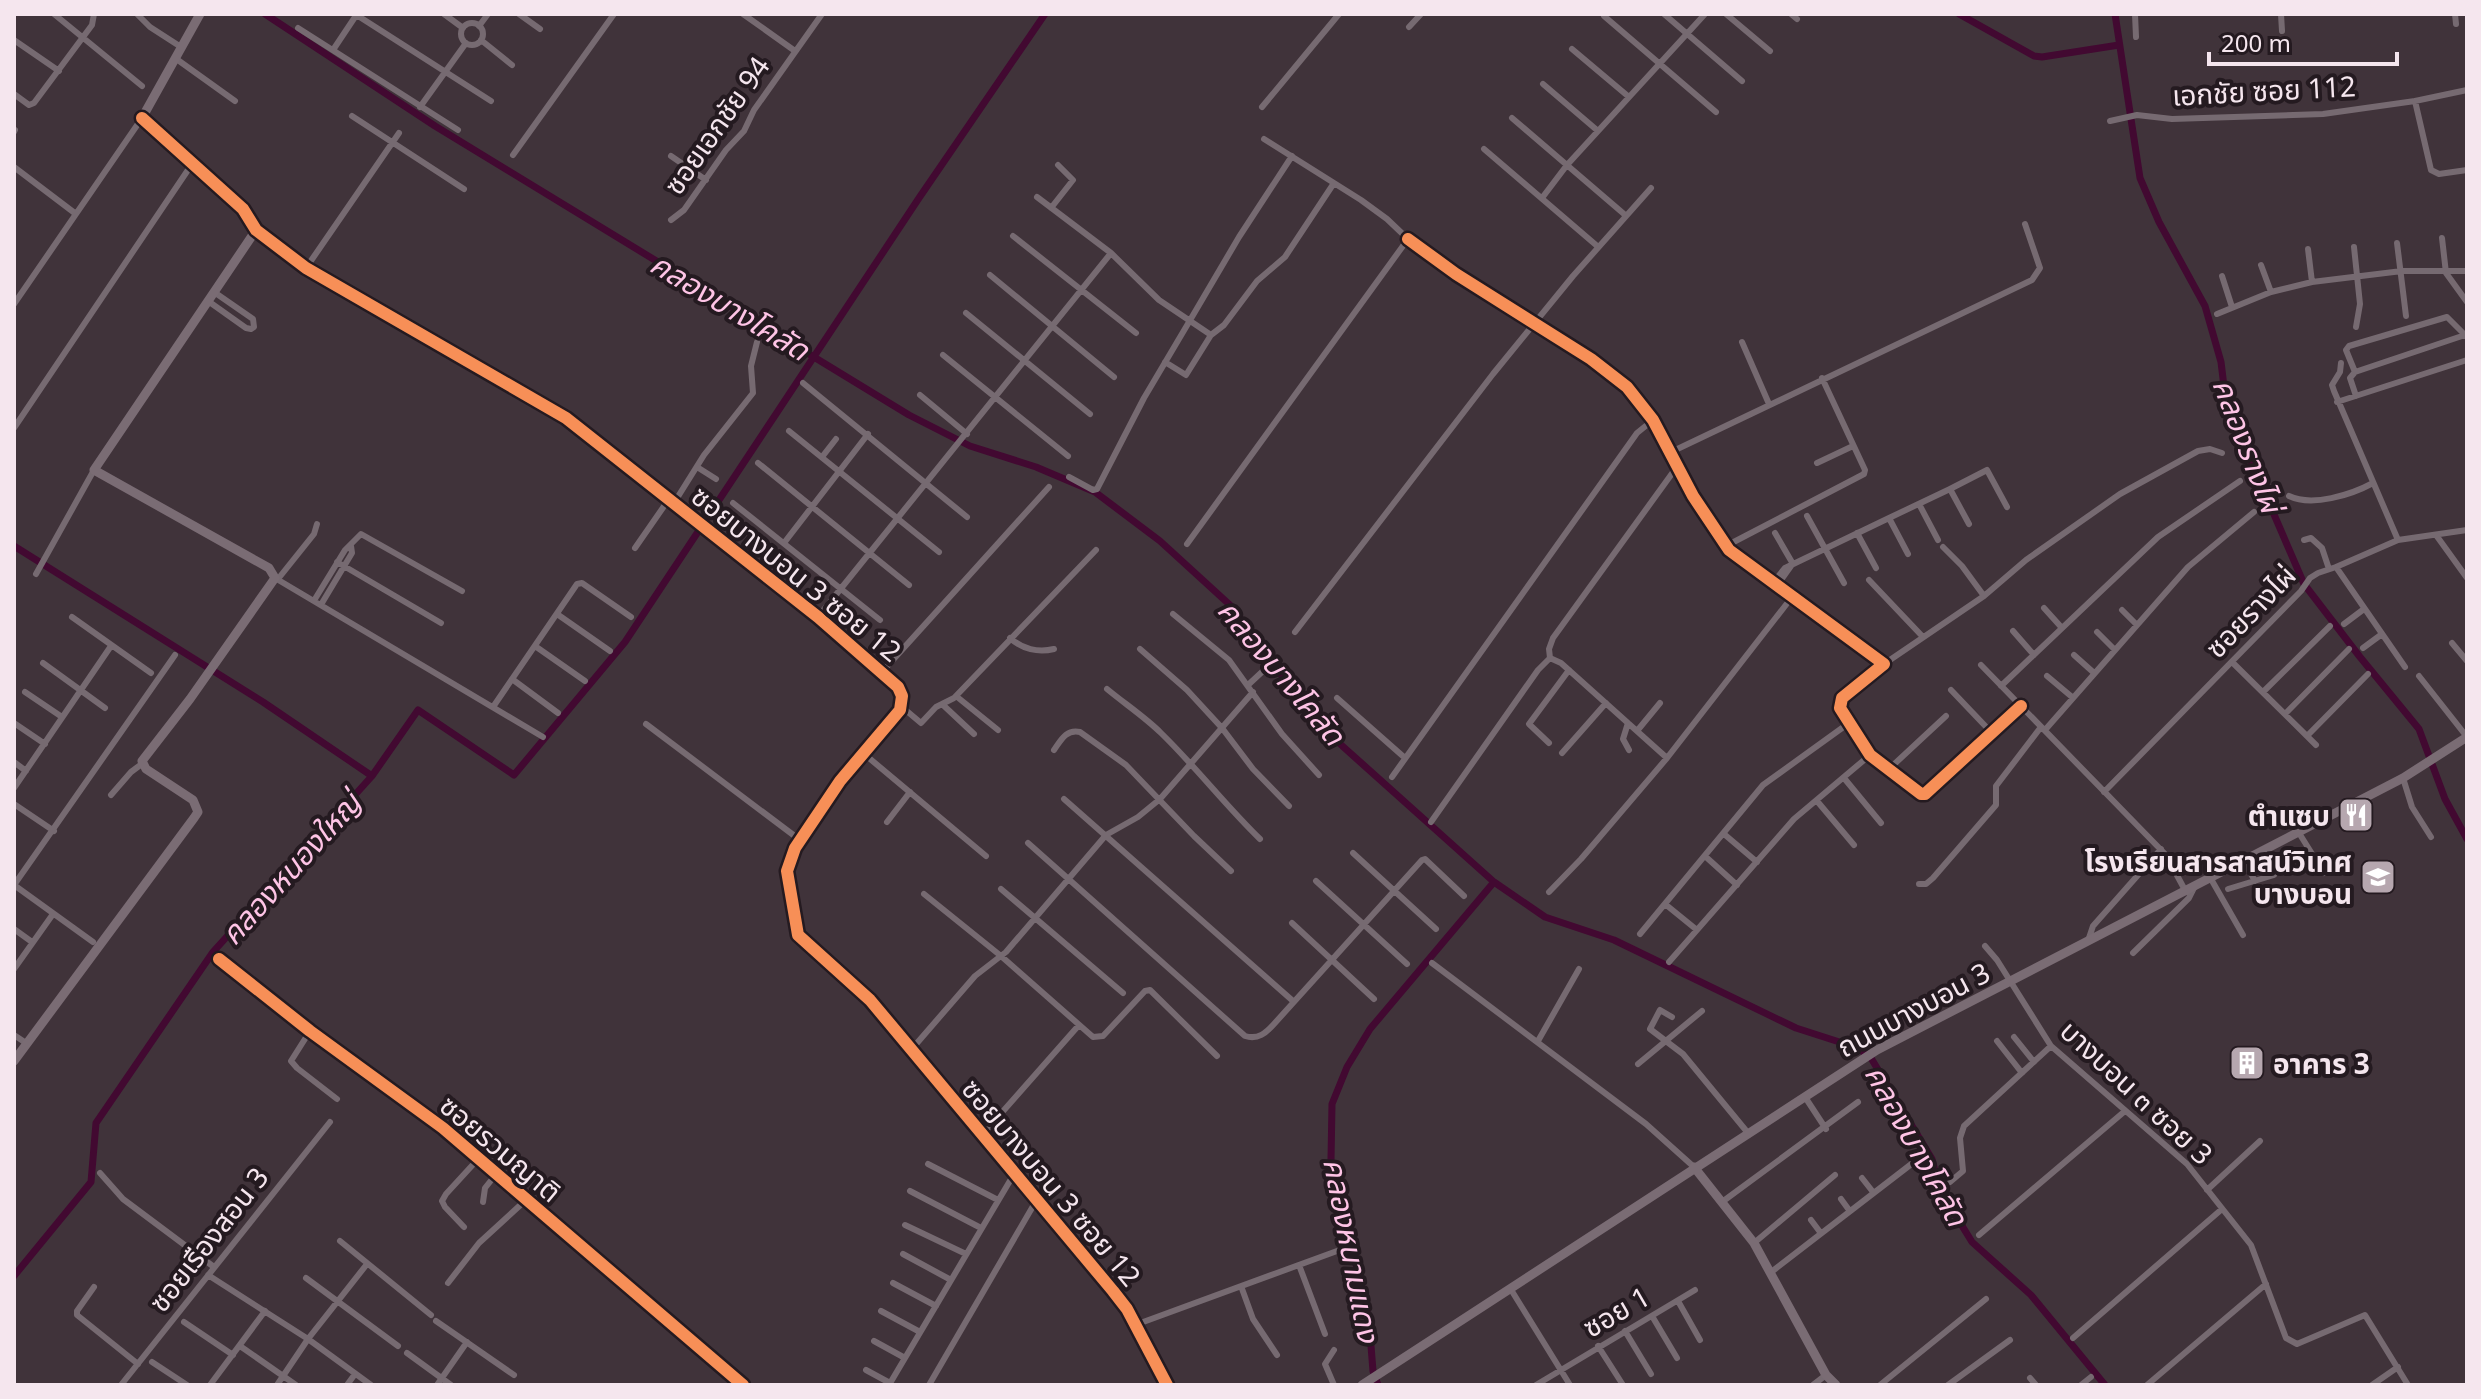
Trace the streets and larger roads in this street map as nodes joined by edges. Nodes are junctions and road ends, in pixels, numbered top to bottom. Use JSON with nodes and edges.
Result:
{"nodes":[{"id":1,"x":54,"y":14,"type":"edge"},
{"id":2,"x":94,"y":14,"type":"edge"},
{"id":3,"x":137,"y":14,"type":"edge"},
{"id":4,"x":200,"y":14,"type":"edge"},
{"id":5,"x":356,"y":14,"type":"edge"},
{"id":6,"x":444,"y":14,"type":"edge"},
{"id":7,"x":488,"y":14,"type":"edge"},
{"id":8,"x":519,"y":14,"type":"edge"},
{"id":9,"x":614,"y":14,"type":"edge"},
{"id":10,"x":743,"y":14,"type":"edge"},
{"id":11,"x":822,"y":14,"type":"edge"},
{"id":12,"x":1339,"y":14,"type":"edge"},
{"id":13,"x":1421,"y":14,"type":"edge"},
{"id":14,"x":1664,"y":14,"type":"edge"},
{"id":15,"x":1705,"y":14,"type":"edge"},
{"id":16,"x":1726,"y":14,"type":"edge"},
{"id":17,"x":2135,"y":14,"type":"edge"},
{"id":18,"x":2281,"y":14,"type":"edge"},
{"id":19,"x":2455,"y":14,"type":"edge"},
{"id":20,"x":1604,"y":16,"type":"dead end"},
{"id":21,"x":2456,"y":24,"type":"dead end"},
{"id":22,"x":479,"y":26,"type":"junction"},
{"id":23,"x":1409,"y":27,"type":"dead end"},
{"id":24,"x":298,"y":28,"type":"dead end"},
{"id":25,"x":463,"y":28,"type":"junction"},
{"id":26,"x":540,"y":29,"type":"dead end"},
{"id":27,"x":2282,"y":31,"type":"dead end"},
{"id":28,"x":1687,"y":34,"type":"junction"},
{"id":29,"x":84,"y":36,"type":"junction"},
{"id":30,"x":2136,"y":37,"type":"dead end"},
{"id":31,"x":14,"y":40,"type":"edge"},
{"id":32,"x":481,"y":40,"type":"junction"},
{"id":33,"x":466,"y":43,"type":"junction"},
{"id":34,"x":181,"y":47,"type":"junction"},
{"id":35,"x":1572,"y":49,"type":"dead end"},
{"id":36,"x":333,"y":50,"type":"junction"},
{"id":37,"x":795,"y":51,"type":"junction"},
{"id":38,"x":1770,"y":51,"type":"dead end"},
{"id":39,"x":175,"y":58,"type":"junction"},
{"id":40,"x":1659,"y":64,"type":"junction"},
{"id":41,"x":512,"y":65,"type":"dead end"},
{"id":42,"x":59,"y":71,"type":"junction"},
{"id":43,"x":444,"y":72,"type":"junction"},
{"id":44,"x":1742,"y":81,"type":"dead end"},
{"id":45,"x":1543,"y":84,"type":"dead end"},
{"id":46,"x":142,"y":86,"type":"dead end"},
{"id":47,"x":2467,"y":90,"type":"edge"},
{"id":48,"x":14,"y":94,"type":"edge"},
{"id":49,"x":1629,"y":97,"type":"junction"},
{"id":50,"x":235,"y":101,"type":"dead end"},
{"id":51,"x":491,"y":101,"type":"dead end"},
{"id":52,"x":2415,"y":101,"type":"junction"},
{"id":53,"x":420,"y":107,"type":"junction"},
{"id":54,"x":1262,"y":107,"type":"dead end"},
{"id":55,"x":1716,"y":112,"type":"dead end"},
{"id":56,"x":352,"y":116,"type":"dead end"},
{"id":57,"x":142,"y":118,"type":"junction"},
{"id":58,"x":1512,"y":118,"type":"dead end"},
{"id":59,"x":2110,"y":121,"type":"dead end"},
{"id":60,"x":458,"y":130,"type":"dead end"},
{"id":61,"x":1598,"y":131,"type":"junction"},
{"id":62,"x":399,"y":133,"type":"dead end"},
{"id":63,"x":1264,"y":139,"type":"dead end"},
{"id":64,"x":392,"y":143,"type":"junction"},
{"id":65,"x":1484,"y":149,"type":"dead end"},
{"id":66,"x":513,"y":155,"type":"dead end"},
{"id":67,"x":671,"y":156,"type":"dead end"},
{"id":68,"x":1292,"y":156,"type":"junction"},
{"id":69,"x":192,"y":164,"type":"junction"},
{"id":70,"x":1058,"y":165,"type":"dead end"},
{"id":71,"x":1567,"y":165,"type":"junction"},
{"id":72,"x":14,"y":167,"type":"edge"},
{"id":73,"x":2467,"y":170,"type":"edge"},
{"id":74,"x":706,"y":180,"type":"junction"},
{"id":75,"x":1334,"y":183,"type":"junction"},
{"id":76,"x":1651,"y":188,"type":"dead end"},
{"id":77,"x":464,"y":189,"type":"dead end"},
{"id":78,"x":1037,"y":197,"type":"dead end"},
{"id":79,"x":1542,"y":198,"type":"junction"},
{"id":80,"x":1051,"y":208,"type":"junction"},
{"id":81,"x":76,"y":214,"type":"junction"},
{"id":82,"x":1624,"y":214,"type":"dead end"},
{"id":83,"x":671,"y":220,"type":"dead end"},
{"id":84,"x":2025,"y":224,"type":"dead end"},
{"id":85,"x":256,"y":230,"type":"junction"},
{"id":86,"x":1013,"y":236,"type":"dead end"},
{"id":87,"x":2442,"y":238,"type":"dead end"},
{"id":88,"x":1408,"y":239,"type":"junction"},
{"id":89,"x":2397,"y":243,"type":"dead end"},
{"id":90,"x":1596,"y":245,"type":"dead end"},
{"id":91,"x":2354,"y":247,"type":"dead end"},
{"id":92,"x":2308,"y":249,"type":"dead end"},
{"id":93,"x":1111,"y":253,"type":"junction"},
{"id":94,"x":2261,"y":265,"type":"dead end"},
{"id":95,"x":306,"y":268,"type":"junction"},
{"id":96,"x":2402,"y":271,"type":"junction"},
{"id":97,"x":2467,"y":271,"type":"edge"},
{"id":98,"x":2446,"y":273,"type":"junction"},
{"id":99,"x":990,"y":275,"type":"dead end"},
{"id":100,"x":2222,"y":276,"type":"dead end"},
{"id":101,"x":2358,"y":278,"type":"junction"},
{"id":102,"x":2312,"y":282,"type":"junction"},
{"id":103,"x":1082,"y":289,"type":"junction"},
{"id":104,"x":2271,"y":292,"type":"junction"},
{"id":105,"x":211,"y":297,"type":"junction"},
{"id":106,"x":2467,"y":302,"type":"edge"},
{"id":107,"x":14,"y":304,"type":"edge"},
{"id":108,"x":2232,"y":307,"type":"junction"},
{"id":109,"x":966,"y":313,"type":"dead end"},
{"id":110,"x":2217,"y":314,"type":"dead end"},
{"id":111,"x":2406,"y":316,"type":"dead end"},
{"id":112,"x":1189,"y":322,"type":"junction"},
{"id":113,"x":1535,"y":322,"type":"junction"},
{"id":114,"x":1053,"y":326,"type":"junction"},
{"id":115,"x":2356,"y":327,"type":"dead end"},
{"id":116,"x":1136,"y":333,"type":"dead end"},
{"id":117,"x":1211,"y":335,"type":"junction"},
{"id":118,"x":2466,"y":336,"type":"edge"},
{"id":119,"x":757,"y":342,"type":"dead end"},
{"id":120,"x":1742,"y":342,"type":"dead end"},
{"id":121,"x":943,"y":355,"type":"dead end"},
{"id":122,"x":2467,"y":360,"type":"edge"},
{"id":123,"x":1025,"y":361,"type":"junction"},
{"id":124,"x":1165,"y":362,"type":"junction"},
{"id":125,"x":2341,"y":363,"type":"dead end"},
{"id":126,"x":2355,"y":372,"type":"junction"},
{"id":127,"x":1114,"y":377,"type":"dead end"},
{"id":128,"x":1822,"y":378,"type":"junction"},
{"id":129,"x":803,"y":383,"type":"dead end"},
{"id":130,"x":920,"y":395,"type":"dead end"},
{"id":131,"x":2356,"y":396,"type":"junction"},
{"id":132,"x":996,"y":397,"type":"junction"},
{"id":133,"x":2337,"y":402,"type":"junction"},
{"id":134,"x":1769,"y":404,"type":"junction"},
{"id":135,"x":1090,"y":414,"type":"dead end"},
{"id":136,"x":1653,"y":420,"type":"junction"},
{"id":137,"x":14,"y":428,"type":"edge"},
{"id":138,"x":789,"y":431,"type":"dead end"},
{"id":139,"x":868,"y":434,"type":"junction"},
{"id":140,"x":965,"y":436,"type":"junction"},
{"id":141,"x":836,"y":439,"type":"dead end"},
{"id":142,"x":1853,"y":446,"type":"junction"},
{"id":143,"x":1669,"y":453,"type":"junction"},
{"id":144,"x":2222,"y":453,"type":"dead end"},
{"id":145,"x":1068,"y":456,"type":"dead end"},
{"id":146,"x":822,"y":457,"type":"junction"},
{"id":147,"x":758,"y":463,"type":"dead end"},
{"id":148,"x":1817,"y":463,"type":"dead end"},
{"id":149,"x":697,"y":467,"type":"junction"},
{"id":150,"x":1676,"y":468,"type":"junction"},
{"id":151,"x":94,"y":470,"type":"junction"},
{"id":152,"x":840,"y":471,"type":"junction"},
{"id":153,"x":1069,"y":477,"type":"dead end"},
{"id":154,"x":716,"y":479,"type":"dead end"},
{"id":155,"x":2240,"y":481,"type":"dead end"},
{"id":156,"x":927,"y":482,"type":"junction"},
{"id":157,"x":2373,"y":483,"type":"junction"},
{"id":158,"x":1049,"y":487,"type":"dead end"},
{"id":159,"x":1950,"y":489,"type":"junction"},
{"id":160,"x":2289,"y":496,"type":"dead end"},
{"id":161,"x":672,"y":501,"type":"junction"},
{"id":162,"x":733,"y":503,"type":"dead end"},
{"id":163,"x":1919,"y":504,"type":"junction"},
{"id":164,"x":812,"y":506,"type":"junction"},
{"id":165,"x":2007,"y":507,"type":"dead end"},
{"id":166,"x":2254,"y":512,"type":"dead end"},
{"id":167,"x":1807,"y":516,"type":"dead end"},
{"id":168,"x":899,"y":517,"type":"junction"},
{"id":169,"x":967,"y":517,"type":"dead end"},
{"id":170,"x":1889,"y":518,"type":"junction"},
{"id":171,"x":317,"y":524,"type":"dead end"},
{"id":172,"x":1969,"y":524,"type":"dead end"},
{"id":173,"x":2467,"y":530,"type":"edge"},
{"id":174,"x":1775,"y":533,"type":"dead end"},
{"id":175,"x":1857,"y":533,"type":"junction"},
{"id":176,"x":2436,"y":535,"type":"junction"},
{"id":177,"x":2304,"y":540,"type":"dead end"},
{"id":178,"x":2398,"y":540,"type":"junction"},
{"id":179,"x":784,"y":543,"type":"junction"},
{"id":180,"x":1187,"y":544,"type":"dead end"},
{"id":181,"x":1726,"y":546,"type":"junction"},
{"id":182,"x":635,"y":548,"type":"dead end"},
{"id":183,"x":1825,"y":549,"type":"junction"},
{"id":184,"x":1096,"y":550,"type":"dead end"},
{"id":185,"x":939,"y":552,"type":"dead end"},
{"id":186,"x":870,"y":553,"type":"junction"},
{"id":187,"x":1908,"y":554,"type":"dead end"},
{"id":188,"x":340,"y":564,"type":"junction"},
{"id":189,"x":1792,"y":565,"type":"junction"},
{"id":190,"x":1876,"y":568,"type":"dead end"},
{"id":191,"x":2333,"y":568,"type":"junction"},
{"id":192,"x":37,"y":571,"type":"dead end"},
{"id":193,"x":276,"y":578,"type":"junction"},
{"id":194,"x":2467,"y":578,"type":"edge"},
{"id":195,"x":1869,"y":580,"type":"dead end"},
{"id":196,"x":1844,"y":583,"type":"dead end"},
{"id":197,"x":909,"y":585,"type":"dead end"},
{"id":198,"x":1774,"y":585,"type":"junction"},
{"id":199,"x":841,"y":588,"type":"junction"},
{"id":200,"x":2151,"y":590,"type":"dead end"},
{"id":201,"x":462,"y":591,"type":"dead end"},
{"id":202,"x":1984,"y":596,"type":"junction"},
{"id":203,"x":1792,"y":597,"type":"junction"},
{"id":204,"x":2159,"y":598,"type":"junction"},
{"id":205,"x":318,"y":601,"type":"junction"},
{"id":206,"x":2044,"y":608,"type":"dead end"},
{"id":207,"x":2364,"y":609,"type":"junction"},
{"id":208,"x":2122,"y":610,"type":"dead end"},
{"id":209,"x":557,"y":614,"type":"junction"},
{"id":210,"x":1173,"y":614,"type":"dead end"},
{"id":211,"x":72,"y":617,"type":"dead end"},
{"id":212,"x":631,"y":617,"type":"dead end"},
{"id":213,"x":818,"y":617,"type":"junction"},
{"id":214,"x":880,"y":620,"type":"dead end"},
{"id":215,"x":441,"y":623,"type":"dead end"},
{"id":216,"x":2344,"y":624,"type":"dead end"},
{"id":217,"x":2137,"y":625,"type":"junction"},
{"id":218,"x":2330,"y":626,"type":"dead end"},
{"id":219,"x":2062,"y":628,"type":"junction"},
{"id":220,"x":2013,"y":631,"type":"dead end"},
{"id":221,"x":1295,"y":632,"type":"dead end"},
{"id":222,"x":2097,"y":632,"type":"dead end"},
{"id":223,"x":2382,"y":634,"type":"junction"},
{"id":224,"x":1923,"y":637,"type":"junction"},
{"id":225,"x":1010,"y":638,"type":"junction"},
{"id":226,"x":2452,"y":643,"type":"dead end"},
{"id":227,"x":111,"y":646,"type":"junction"},
{"id":228,"x":535,"y":646,"type":"junction"},
{"id":229,"x":2363,"y":648,"type":"dead end"},
{"id":230,"x":1054,"y":649,"type":"dead end"},
{"id":231,"x":1140,"y":649,"type":"dead end"},
{"id":232,"x":2114,"y":649,"type":"junction"},
{"id":233,"x":2349,"y":649,"type":"dead end"},
{"id":234,"x":610,"y":651,"type":"dead end"},
{"id":235,"x":175,"y":655,"type":"dead end"},
{"id":236,"x":2034,"y":655,"type":"junction"},
{"id":237,"x":2074,"y":655,"type":"dead end"},
{"id":238,"x":1550,"y":658,"type":"junction"},
{"id":239,"x":2467,"y":661,"type":"edge"},
{"id":240,"x":2232,"y":662,"type":"junction"},
{"id":241,"x":43,"y":663,"type":"dead end"},
{"id":242,"x":1884,"y":664,"type":"junction"},
{"id":243,"x":1981,"y":665,"type":"dead end"},
{"id":244,"x":2405,"y":667,"type":"dead end"},
{"id":245,"x":1569,"y":670,"type":"junction"},
{"id":246,"x":1263,"y":671,"type":"dead end"},
{"id":247,"x":882,"y":672,"type":"junction"},
{"id":248,"x":2093,"y":672,"type":"junction"},
{"id":249,"x":151,"y":673,"type":"dead end"},
{"id":250,"x":2368,"y":674,"type":"dead end"},
{"id":251,"x":2047,"y":676,"type":"dead end"},
{"id":252,"x":2419,"y":676,"type":"dead end"},
{"id":253,"x":512,"y":679,"type":"junction"},
{"id":254,"x":585,"y":681,"type":"dead end"},
{"id":255,"x":1248,"y":685,"type":"junction"},
{"id":256,"x":2001,"y":686,"type":"junction"},
{"id":257,"x":1107,"y":689,"type":"dead end"},
{"id":258,"x":1951,"y":690,"type":"dead end"},
{"id":259,"x":80,"y":691,"type":"junction"},
{"id":260,"x":25,"y":692,"type":"dead end"},
{"id":261,"x":1253,"y":692,"type":"junction"},
{"id":262,"x":2263,"y":692,"type":"junction"},
{"id":263,"x":956,"y":696,"type":"junction"},
{"id":264,"x":2072,"y":697,"type":"junction"},
{"id":265,"x":1337,"y":698,"type":"dead end"},
{"id":266,"x":1606,"y":703,"type":"junction"},
{"id":267,"x":1660,"y":703,"type":"dead end"},
{"id":268,"x":942,"y":704,"type":"junction"},
{"id":269,"x":2021,"y":706,"type":"junction"},
{"id":270,"x":493,"y":707,"type":"junction"},
{"id":271,"x":902,"y":707,"type":"junction"},
{"id":272,"x":105,"y":708,"type":"dead end"},
{"id":273,"x":558,"y":713,"type":"dead end"},
{"id":274,"x":2285,"y":714,"type":"junction"},
{"id":275,"x":1946,"y":716,"type":"dead end"},
{"id":276,"x":62,"y":717,"type":"junction"},
{"id":277,"x":14,"y":723,"type":"edge"},
{"id":278,"x":1628,"y":723,"type":"junction"},
{"id":279,"x":1849,"y":723,"type":"junction"},
{"id":280,"x":646,"y":724,"type":"dead end"},
{"id":281,"x":1222,"y":728,"type":"junction"},
{"id":282,"x":2043,"y":729,"type":"junction"},
{"id":283,"x":998,"y":730,"type":"dead end"},
{"id":284,"x":1637,"y":731,"type":"junction"},
{"id":285,"x":1991,"y":732,"type":"junction"},
{"id":286,"x":974,"y":734,"type":"dead end"},
{"id":287,"x":2307,"y":736,"type":"junction"},
{"id":288,"x":543,"y":737,"type":"dead end"},
{"id":289,"x":2467,"y":737,"type":"edge"},
{"id":290,"x":1549,"y":743,"type":"dead end"},
{"id":291,"x":45,"y":744,"type":"junction"},
{"id":292,"x":2316,"y":745,"type":"dead end"},
{"id":293,"x":1054,"y":750,"type":"dead end"},
{"id":294,"x":1629,"y":750,"type":"dead end"},
{"id":295,"x":863,"y":753,"type":"junction"},
{"id":296,"x":1562,"y":753,"type":"dead end"},
{"id":297,"x":1870,"y":755,"type":"junction"},
{"id":298,"x":1405,"y":758,"type":"junction"},
{"id":299,"x":1667,"y":758,"type":"junction"},
{"id":300,"x":14,"y":762,"type":"edge"},
{"id":301,"x":143,"y":763,"type":"junction"},
{"id":302,"x":1191,"y":764,"type":"junction"},
{"id":303,"x":1889,"y":769,"type":"junction"},
{"id":304,"x":26,"y":771,"type":"junction"},
{"id":305,"x":1319,"y":775,"type":"dead end"},
{"id":306,"x":1392,"y":777,"type":"dead end"},
{"id":307,"x":1844,"y":778,"type":"junction"},
{"id":308,"x":2403,"y":778,"type":"junction"},
{"id":309,"x":14,"y":788,"type":"edge"},
{"id":310,"x":910,"y":792,"type":"junction"},
{"id":311,"x":2104,"y":792,"type":"junction"},
{"id":312,"x":111,"y":795,"type":"dead end"},
{"id":313,"x":1064,"y":799,"type":"dead end"},
{"id":314,"x":1160,"y":799,"type":"junction"},
{"id":315,"x":1817,"y":801,"type":"junction"},
{"id":316,"x":14,"y":804,"type":"edge"},
{"id":317,"x":1289,"y":806,"type":"dead end"},
{"id":318,"x":887,"y":822,"type":"dead end"},
{"id":319,"x":1431,"y":822,"type":"dead end"},
{"id":320,"x":1881,"y":823,"type":"dead end"},
{"id":321,"x":54,"y":831,"type":"junction"},
{"id":322,"x":2299,"y":833,"type":"junction"},
{"id":323,"x":1724,"y":834,"type":"junction"},
{"id":324,"x":1106,"y":835,"type":"junction"},
{"id":325,"x":2431,"y":837,"type":"dead end"},
{"id":326,"x":1260,"y":839,"type":"dead end"},
{"id":327,"x":800,"y":840,"type":"junction"},
{"id":328,"x":1028,"y":843,"type":"dead end"},
{"id":329,"x":1854,"y":845,"type":"dead end"},
{"id":330,"x":2161,"y":849,"type":"junction"},
{"id":331,"x":1353,"y":853,"type":"dead end"},
{"id":332,"x":986,"y":856,"type":"dead end"},
{"id":333,"x":1706,"y":857,"type":"junction"},
{"id":334,"x":1757,"y":862,"type":"junction"},
{"id":335,"x":2244,"y":862,"type":"junction"},
{"id":336,"x":1231,"y":871,"type":"dead end"},
{"id":337,"x":2324,"y":873,"type":"dead end"},
{"id":338,"x":2274,"y":875,"type":"dead end"},
{"id":339,"x":2211,"y":879,"type":"junction"},
{"id":340,"x":1068,"y":880,"type":"junction"},
{"id":341,"x":1316,"y":881,"type":"dead end"},
{"id":342,"x":2255,"y":881,"type":"junction"},
{"id":343,"x":1919,"y":884,"type":"dead end"},
{"id":344,"x":14,"y":885,"type":"edge"},
{"id":345,"x":1737,"y":885,"type":"junction"},
{"id":346,"x":1001,"y":889,"type":"dead end"},
{"id":347,"x":2228,"y":889,"type":"dead end"},
{"id":348,"x":2190,"y":890,"type":"junction"},
{"id":349,"x":1394,"y":891,"type":"junction"},
{"id":350,"x":1549,"y":892,"type":"dead end"},
{"id":351,"x":924,"y":894,"type":"dead end"},
{"id":352,"x":1464,"y":896,"type":"dead end"},
{"id":353,"x":1665,"y":904,"type":"junction"},
{"id":354,"x":53,"y":914,"type":"junction"},
{"id":355,"x":1034,"y":919,"type":"junction"},
{"id":356,"x":1292,"y":923,"type":"dead end"},
{"id":357,"x":1363,"y":924,"type":"junction"},
{"id":358,"x":14,"y":929,"type":"edge"},
{"id":359,"x":1436,"y":929,"type":"dead end"},
{"id":360,"x":1697,"y":930,"type":"junction"},
{"id":361,"x":1640,"y":934,"type":"dead end"},
{"id":362,"x":2243,"y":935,"type":"dead end"},
{"id":363,"x":2088,"y":941,"type":"junction"},
{"id":364,"x":32,"y":942,"type":"junction"},
{"id":365,"x":93,"y":942,"type":"dead end"},
{"id":366,"x":1985,"y":946,"type":"dead end"},
{"id":367,"x":2133,"y":953,"type":"dead end"},
{"id":368,"x":1001,"y":956,"type":"junction"},
{"id":369,"x":219,"y":959,"type":"dead end"},
{"id":370,"x":1331,"y":959,"type":"junction"},
{"id":371,"x":1669,"y":962,"type":"dead end"},
{"id":372,"x":1432,"y":963,"type":"dead end"},
{"id":373,"x":1407,"y":964,"type":"dead end"},
{"id":374,"x":14,"y":969,"type":"edge"},
{"id":375,"x":1579,"y":969,"type":"dead end"},
{"id":376,"x":2009,"y":982,"type":"junction"},
{"id":377,"x":1123,"y":993,"type":"dead end"},
{"id":378,"x":1374,"y":999,"type":"dead end"},
{"id":379,"x":1293,"y":1001,"type":"junction"},
{"id":380,"x":1702,"y":1011,"type":"dead end"},
{"id":381,"x":1672,"y":1017,"type":"dead end"},
{"id":382,"x":1079,"y":1025,"type":"junction"},
{"id":383,"x":310,"y":1031,"type":"junction"},
{"id":384,"x":14,"y":1035,"type":"edge"},
{"id":385,"x":2014,"y":1037,"type":"dead end"},
{"id":386,"x":1538,"y":1041,"type":"junction"},
{"id":387,"x":1669,"y":1041,"type":"junction"},
{"id":388,"x":1997,"y":1041,"type":"dead end"},
{"id":389,"x":26,"y":1043,"type":"junction"},
{"id":390,"x":2051,"y":1046,"type":"junction"},
{"id":391,"x":911,"y":1050,"type":"junction"},
{"id":392,"x":1217,"y":1056,"type":"dead end"},
{"id":393,"x":14,"y":1061,"type":"edge"},
{"id":394,"x":2034,"y":1062,"type":"junction"},
{"id":395,"x":1638,"y":1064,"type":"dead end"},
{"id":396,"x":2022,"y":1073,"type":"junction"},
{"id":397,"x":1805,"y":1097,"type":"junction"},
{"id":398,"x":337,"y":1099,"type":"dead end"},
{"id":399,"x":1858,"y":1102,"type":"dead end"},
{"id":400,"x":2125,"y":1111,"type":"junction"},
{"id":401,"x":330,"y":1122,"type":"dead end"},
{"id":402,"x":1826,"y":1129,"type":"junction"},
{"id":403,"x":1748,"y":1133,"type":"junction"},
{"id":404,"x":982,"y":1135,"type":"junction"},
{"id":405,"x":2260,"y":1141,"type":"dead end"},
{"id":406,"x":479,"y":1158,"type":"junction"},
{"id":407,"x":1914,"y":1162,"type":"dead end"},
{"id":408,"x":928,"y":1164,"type":"dead end"},
{"id":409,"x":1694,"y":1167,"type":"junction"},
{"id":410,"x":100,"y":1173,"type":"dead end"},
{"id":411,"x":497,"y":1173,"type":"junction"},
{"id":412,"x":1014,"y":1174,"type":"junction"},
{"id":413,"x":1835,"y":1175,"type":"dead end"},
{"id":414,"x":1862,"y":1178,"type":"dead end"},
{"id":415,"x":1950,"y":1182,"type":"dead end"},
{"id":416,"x":2207,"y":1190,"type":"junction"},
{"id":417,"x":910,"y":1191,"type":"dead end"},
{"id":418,"x":1873,"y":1192,"type":"junction"},
{"id":419,"x":527,"y":1199,"type":"junction"},
{"id":420,"x":1841,"y":1199,"type":"dead end"},
{"id":421,"x":998,"y":1200,"type":"junction"},
{"id":422,"x":1036,"y":1201,"type":"junction"},
{"id":423,"x":483,"y":1202,"type":"dead end"},
{"id":424,"x":1722,"y":1202,"type":"junction"},
{"id":425,"x":2222,"y":1209,"type":"junction"},
{"id":426,"x":1849,"y":1210,"type":"junction"},
{"id":427,"x":1811,"y":1220,"type":"dead end"},
{"id":428,"x":905,"y":1225,"type":"dead end"},
{"id":429,"x":464,"y":1227,"type":"dead end"},
{"id":430,"x":981,"y":1228,"type":"junction"},
{"id":431,"x":1820,"y":1232,"type":"junction"},
{"id":432,"x":1979,"y":1235,"type":"dead end"},
{"id":433,"x":340,"y":1241,"type":"dead end"},
{"id":434,"x":1754,"y":1243,"type":"junction"},
{"id":435,"x":1337,"y":1251,"type":"dead end"},
{"id":436,"x":903,"y":1254,"type":"dead end"},
{"id":437,"x":966,"y":1254,"type":"junction"},
{"id":438,"x":367,"y":1264,"type":"junction"},
{"id":439,"x":1299,"y":1265,"type":"junction"},
{"id":440,"x":214,"y":1267,"type":"junction"},
{"id":441,"x":1770,"y":1273,"type":"junction"},
{"id":442,"x":208,"y":1275,"type":"junction"},
{"id":443,"x":306,"y":1278,"type":"dead end"},
{"id":444,"x":951,"y":1280,"type":"junction"},
{"id":445,"x":448,"y":1283,"type":"dead end"},
{"id":446,"x":893,"y":1283,"type":"dead end"},
{"id":447,"x":2266,"y":1284,"type":"junction"},
{"id":448,"x":1241,"y":1286,"type":"junction"},
{"id":449,"x":94,"y":1287,"type":"dead end"},
{"id":450,"x":1510,"y":1288,"type":"junction"},
{"id":451,"x":1695,"y":1290,"type":"dead end"},
{"id":452,"x":1986,"y":1299,"type":"dead end"},
{"id":453,"x":338,"y":1301,"type":"junction"},
{"id":454,"x":1678,"y":1301,"type":"junction"},
{"id":455,"x":936,"y":1306,"type":"junction"},
{"id":456,"x":265,"y":1311,"type":"junction"},
{"id":457,"x":881,"y":1311,"type":"dead end"},
{"id":458,"x":1652,"y":1316,"type":"junction"},
{"id":459,"x":184,"y":1322,"type":"dead end"},
{"id":460,"x":1135,"y":1325,"type":"junction"},
{"id":461,"x":1625,"y":1331,"type":"junction"},
{"id":462,"x":920,"y":1332,"type":"junction"},
{"id":463,"x":1325,"y":1334,"type":"dead end"},
{"id":464,"x":2073,"y":1338,"type":"dead end"},
{"id":465,"x":308,"y":1339,"type":"junction"},
{"id":466,"x":1700,"y":1340,"type":"dead end"},
{"id":467,"x":2010,"y":1340,"type":"dead end"},
{"id":468,"x":874,"y":1341,"type":"dead end"},
{"id":469,"x":467,"y":1342,"type":"junction"},
{"id":470,"x":240,"y":1346,"type":"junction"},
{"id":471,"x":398,"y":1346,"type":"dead end"},
{"id":472,"x":1598,"y":1346,"type":"junction"},
{"id":473,"x":1334,"y":1350,"type":"dead end"},
{"id":474,"x":407,"y":1353,"type":"dead end"},
{"id":475,"x":233,"y":1355,"type":"junction"},
{"id":476,"x":1277,"y":1355,"type":"dead end"},
{"id":477,"x":905,"y":1358,"type":"junction"},
{"id":478,"x":1677,"y":1358,"type":"dead end"},
{"id":479,"x":152,"y":1362,"type":"dead end"},
{"id":480,"x":138,"y":1364,"type":"junction"},
{"id":481,"x":2398,"y":1367,"type":"junction"},
{"id":482,"x":866,"y":1370,"type":"dead end"},
{"id":483,"x":1560,"y":1370,"type":"junction"},
{"id":484,"x":355,"y":1374,"type":"junction"},
{"id":485,"x":1651,"y":1374,"type":"dead end"},
{"id":486,"x":514,"y":1375,"type":"dead end"},
{"id":487,"x":1826,"y":1375,"type":"junction"},
{"id":488,"x":283,"y":1376,"type":"junction"},
{"id":489,"x":2091,"y":1377,"type":"dead end"},
{"id":490,"x":442,"y":1378,"type":"junction"},
{"id":491,"x":2030,"y":1378,"type":"dead end"},
{"id":492,"x":213,"y":1382,"type":"edge"},
{"id":493,"x":1365,"y":1383,"type":"edge"},
{"id":494,"x":890,"y":1384,"type":"edge"},
{"id":495,"x":121,"y":1385,"type":"edge"},
{"id":496,"x":187,"y":1385,"type":"edge"},
{"id":497,"x":225,"y":1385,"type":"edge"},
{"id":498,"x":277,"y":1385,"type":"edge"},
{"id":499,"x":296,"y":1385,"type":"edge"},
{"id":500,"x":347,"y":1385,"type":"edge"},
{"id":501,"x":371,"y":1385,"type":"edge"},
{"id":502,"x":437,"y":1385,"type":"edge"},
{"id":503,"x":451,"y":1385,"type":"edge"},
{"id":504,"x":743,"y":1385,"type":"edge"},
{"id":505,"x":929,"y":1385,"type":"edge"},
{"id":506,"x":1167,"y":1385,"type":"edge"},
{"id":507,"x":1334,"y":1385,"type":"edge"},
{"id":508,"x":1536,"y":1385,"type":"edge"},
{"id":509,"x":1570,"y":1385,"type":"edge"},
{"id":510,"x":1623,"y":1385,"type":"edge"},
{"id":511,"x":1813,"y":1385,"type":"edge"},
{"id":512,"x":1836,"y":1385,"type":"edge"},
{"id":513,"x":1880,"y":1385,"type":"edge"},
{"id":514,"x":1948,"y":1385,"type":"edge"},
{"id":515,"x":2036,"y":1385,"type":"edge"},
{"id":516,"x":2081,"y":1385,"type":"edge"},
{"id":517,"x":2147,"y":1385,"type":"edge"},
{"id":518,"x":2372,"y":1385,"type":"edge"},
{"id":519,"x":2408,"y":1385,"type":"edge"}],
"edges":[{"from":1,"to":29,"type":"street"},
{"from":2,"to":29,"type":"street"},
{"from":3,"to":34,"type":"street"},
{"from":4,"to":34,"type":"street"},
{"from":5,"to":36,"type":"street"},
{"from":5,"to":43,"type":"street"},
{"from":6,"to":25,"type":"street"},
{"from":7,"to":22,"type":"street"},
{"from":8,"to":26,"type":"street"},
{"from":9,"to":66,"type":"street"},
{"from":10,"to":37,"type":"street"},
{"from":11,"to":37,"type":"street","name":"ซอยเอกชัย 94"},
{"from":12,"to":54,"type":"street"},
{"from":13,"to":23,"type":"street"},
{"from":14,"to":28,"type":"street"},
{"from":15,"to":28,"type":"street"},
{"from":16,"to":38,"type":"street"},
{"from":17,"to":30,"type":"street"},
{"from":18,"to":27,"type":"street"},
{"from":19,"to":21,"type":"street"},
{"from":20,"to":40,"type":"street"},
{"from":22,"to":25,"type":"street"},
{"from":22,"to":32,"type":"street"},
{"from":24,"to":36,"type":"street"},
{"from":25,"to":33,"type":"street"},
{"from":28,"to":40,"type":"street"},
{"from":28,"to":44,"type":"street"},
{"from":29,"to":42,"type":"street"},
{"from":29,"to":46,"type":"street"},
{"from":31,"to":42,"type":"street"},
{"from":32,"to":33,"type":"street"},
{"from":32,"to":41,"type":"street"},
{"from":33,"to":43,"type":"street"},
{"from":34,"to":39,"type":"street"},
{"from":35,"to":49,"type":"street"},
{"from":36,"to":53,"type":"street"},
{"from":37,"to":74,"type":"street","name":"ซอยเอกชัย 94"},
{"from":39,"to":50,"type":"street"},
{"from":39,"to":57,"type":"street"},
{"from":40,"to":49,"type":"street"},
{"from":40,"to":55,"type":"street"},
{"from":42,"to":48,"type":"street"},
{"from":43,"to":51,"type":"street"},
{"from":43,"to":53,"type":"street"},
{"from":45,"to":61,"type":"street"},
{"from":47,"to":52,"type":"street","name":"เอกชัย ซอย 112"},
{"from":49,"to":61,"type":"street"},
{"from":52,"to":59,"type":"street","name":"เอกชัย ซอย 112"},
{"from":52,"to":73,"type":"street"},
{"from":53,"to":60,"type":"street"},
{"from":56,"to":64,"type":"street"},
{"from":57,"to":69,"type":"street","name":"ซอยบางบอน 3 ซอย 12"},
{"from":57,"to":81,"type":"street"},
{"from":58,"to":71,"type":"street"},
{"from":61,"to":71,"type":"street"},
{"from":62,"to":64,"type":"street"},
{"from":63,"to":68,"type":"street"},
{"from":64,"to":77,"type":"street"},
{"from":64,"to":95,"type":"street"},
{"from":65,"to":79,"type":"street"},
{"from":67,"to":74,"type":"street"},
{"from":68,"to":75,"type":"street"},
{"from":68,"to":112,"type":"street"},
{"from":69,"to":85,"type":"street","name":"ซอยบางบอน 3 ซอย 12"},
{"from":69,"to":137,"type":"street"},
{"from":70,"to":80,"type":"street"},
{"from":71,"to":79,"type":"street"},
{"from":71,"to":82,"type":"street"},
{"from":72,"to":81,"type":"street"},
{"from":74,"to":83,"type":"street","name":"ซอยเอกชัย 94"},
{"from":75,"to":88,"type":"street"},
{"from":75,"to":117,"type":"street"},
{"from":76,"to":113,"type":"street"},
{"from":78,"to":80,"type":"street"},
{"from":79,"to":90,"type":"street"},
{"from":80,"to":93,"type":"street"},
{"from":81,"to":107,"type":"street"},
{"from":84,"to":128,"type":"street"},
{"from":85,"to":95,"type":"street","name":"ซอยบางบอน 3 ซอย 12"},
{"from":85,"to":105,"type":"street"},
{"from":86,"to":103,"type":"street"},
{"from":87,"to":98,"type":"street"},
{"from":88,"to":113,"type":"street"},
{"from":88,"to":180,"type":"street"},
{"from":89,"to":96,"type":"street"},
{"from":91,"to":101,"type":"street"},
{"from":92,"to":102,"type":"street"},
{"from":93,"to":103,"type":"street"},
{"from":93,"to":112,"type":"street"},
{"from":94,"to":104,"type":"street"},
{"from":95,"to":161,"type":"street","name":"ซอยบางบอน 3 ซอย 12"},
{"from":96,"to":98,"type":"street"},
{"from":96,"to":101,"type":"street"},
{"from":96,"to":111,"type":"street"},
{"from":97,"to":98,"type":"street"},
{"from":98,"to":106,"type":"street"},
{"from":99,"to":114,"type":"street"},
{"from":100,"to":108,"type":"street"},
{"from":101,"to":102,"type":"street"},
{"from":101,"to":115,"type":"street"},
{"from":102,"to":104,"type":"street"},
{"from":103,"to":114,"type":"street"},
{"from":103,"to":116,"type":"street"},
{"from":104,"to":108,"type":"street"},
{"from":105,"to":105,"type":"street"},
{"from":105,"to":151,"type":"street"},
{"from":108,"to":110,"type":"street"},
{"from":109,"to":123,"type":"street"},
{"from":112,"to":117,"type":"street"},
{"from":112,"to":124,"type":"street"},
{"from":113,"to":136,"type":"street"},
{"from":113,"to":221,"type":"street"},
{"from":114,"to":123,"type":"street"},
{"from":114,"to":127,"type":"street"},
{"from":117,"to":124,"type":"street"},
{"from":118,"to":126,"type":"street"},
{"from":118,"to":126,"type":"street"},
{"from":119,"to":149,"type":"street"},
{"from":120,"to":134,"type":"street"},
{"from":121,"to":132,"type":"street"},
{"from":122,"to":131,"type":"street"},
{"from":123,"to":132,"type":"street"},
{"from":123,"to":135,"type":"street"},
{"from":124,"to":153,"type":"street"},
{"from":125,"to":133,"type":"street"},
{"from":126,"to":131,"type":"street"},
{"from":128,"to":134,"type":"street"},
{"from":128,"to":142,"type":"street"},
{"from":129,"to":139,"type":"street"},
{"from":130,"to":140,"type":"street"},
{"from":131,"to":133,"type":"street"},
{"from":132,"to":140,"type":"street"},
{"from":132,"to":145,"type":"street"},
{"from":133,"to":157,"type":"street"},
{"from":134,"to":143,"type":"street"},
{"from":136,"to":143,"type":"street"},
{"from":136,"to":298,"type":"street"},
{"from":138,"to":146,"type":"street"},
{"from":139,"to":152,"type":"street"},
{"from":139,"to":156,"type":"street"},
{"from":140,"to":156,"type":"street"},
{"from":141,"to":146,"type":"street"},
{"from":142,"to":148,"type":"street"},
{"from":142,"to":181,"type":"street"},
{"from":143,"to":150,"type":"street"},
{"from":144,"to":202,"type":"street"},
{"from":146,"to":152,"type":"street"},
{"from":147,"to":164,"type":"street"},
{"from":149,"to":154,"type":"street"},
{"from":149,"to":161,"type":"street"},
{"from":150,"to":181,"type":"street"},
{"from":150,"to":238,"type":"street"},
{"from":151,"to":192,"type":"street"},
{"from":151,"to":193,"type":"street"},
{"from":152,"to":164,"type":"street"},
{"from":152,"to":168,"type":"street"},
{"from":155,"to":219,"type":"street"},
{"from":156,"to":168,"type":"street"},
{"from":156,"to":169,"type":"street"},
{"from":157,"to":160,"type":"street"},
{"from":157,"to":178,"type":"street"},
{"from":158,"to":247,"type":"street"},
{"from":159,"to":163,"type":"street"},
{"from":159,"to":165,"type":"street"},
{"from":159,"to":172,"type":"street"},
{"from":161,"to":182,"type":"street"},
{"from":161,"to":213,"type":"street","name":"ซอยบางบอน 3 ซอย 12"},
{"from":162,"to":179,"type":"street"},
{"from":163,"to":170,"type":"street"},
{"from":163,"to":202,"type":"street"},
{"from":164,"to":179,"type":"street"},
{"from":164,"to":186,"type":"street"},
{"from":166,"to":204,"type":"street"},
{"from":167,"to":183,"type":"street"},
{"from":168,"to":185,"type":"street"},
{"from":168,"to":186,"type":"street"},
{"from":170,"to":175,"type":"street"},
{"from":170,"to":187,"type":"street"},
{"from":171,"to":193,"type":"street"},
{"from":173,"to":176,"type":"street","name":"ซอยรางไผ่"},
{"from":174,"to":189,"type":"street"},
{"from":175,"to":183,"type":"street"},
{"from":175,"to":190,"type":"street"},
{"from":176,"to":178,"type":"street","name":"ซอยรางไผ่"},
{"from":176,"to":194,"type":"street"},
{"from":177,"to":191,"type":"street"},
{"from":178,"to":191,"type":"street","name":"ซอยรางไผ่"},
{"from":179,"to":199,"type":"street"},
{"from":181,"to":198,"type":"street"},
{"from":183,"to":189,"type":"street"},
{"from":183,"to":196,"type":"street"},
{"from":184,"to":225,"type":"street"},
{"from":186,"to":197,"type":"street"},
{"from":186,"to":199,"type":"street"},
{"from":188,"to":201,"type":"street"},
{"from":188,"to":205,"type":"street"},
{"from":188,"to":215,"type":"street"},
{"from":189,"to":198,"type":"street"},
{"from":191,"to":207,"type":"street"},
{"from":191,"to":240,"type":"street","name":"ซอยรางไผ่"},
{"from":193,"to":205,"type":"street"},
{"from":193,"to":301,"type":"street"},
{"from":195,"to":224,"type":"street"},
{"from":198,"to":203,"type":"street"},
{"from":199,"to":213,"type":"street"},
{"from":199,"to":214,"type":"street"},
{"from":200,"to":204,"type":"street"},
{"from":202,"to":224,"type":"street"},
{"from":203,"to":242,"type":"street"},
{"from":203,"to":299,"type":"street"},
{"from":204,"to":217,"type":"street"},
{"from":205,"to":270,"type":"street"},
{"from":206,"to":219,"type":"street"},
{"from":207,"to":216,"type":"street"},
{"from":207,"to":223,"type":"street"},
{"from":208,"to":217,"type":"street"},
{"from":209,"to":212,"type":"street"},
{"from":209,"to":228,"type":"street"},
{"from":209,"to":234,"type":"street"},
{"from":210,"to":255,"type":"street"},
{"from":211,"to":227,"type":"street"},
{"from":213,"to":247,"type":"street","name":"ซอยบางบอน 3 ซอย 12"},
{"from":217,"to":232,"type":"street"},
{"from":218,"to":262,"type":"street"},
{"from":219,"to":236,"type":"street"},
{"from":220,"to":236,"type":"street"},
{"from":222,"to":232,"type":"street"},
{"from":223,"to":229,"type":"street"},
{"from":223,"to":244,"type":"street"},
{"from":224,"to":242,"type":"street"},
{"from":225,"to":230,"type":"street"},
{"from":225,"to":263,"type":"street"},
{"from":226,"to":239,"type":"street"},
{"from":227,"to":249,"type":"street"},
{"from":227,"to":259,"type":"street"},
{"from":228,"to":253,"type":"street"},
{"from":228,"to":254,"type":"street"},
{"from":231,"to":281,"type":"street"},
{"from":232,"to":248,"type":"street"},
{"from":233,"to":274,"type":"street"},
{"from":235,"to":321,"type":"street"},
{"from":236,"to":256,"type":"street"},
{"from":237,"to":248,"type":"street"},
{"from":238,"to":245,"type":"street"},
{"from":238,"to":319,"type":"street"},
{"from":240,"to":262,"type":"street"},
{"from":240,"to":311,"type":"street","name":"ซอยรางไผ่"},
{"from":241,"to":259,"type":"street"},
{"from":242,"to":279,"type":"street"},
{"from":243,"to":256,"type":"street"},
{"from":245,"to":266,"type":"street"},
{"from":245,"to":290,"type":"street"},
{"from":246,"to":255,"type":"street"},
{"from":247,"to":271,"type":"street","name":"ซอยบางบอน 3 ซอย 12"},
{"from":248,"to":264,"type":"street"},
{"from":250,"to":287,"type":"street"},
{"from":251,"to":264,"type":"street"},
{"from":252,"to":289,"type":"street"},
{"from":253,"to":270,"type":"street"},
{"from":253,"to":273,"type":"street"},
{"from":255,"to":261,"type":"street"},
{"from":256,"to":269,"type":"street"},
{"from":257,"to":302,"type":"street"},
{"from":258,"to":285,"type":"street"},
{"from":259,"to":272,"type":"street"},
{"from":259,"to":276,"type":"street"},
{"from":260,"to":276,"type":"street"},
{"from":261,"to":281,"type":"street"},
{"from":261,"to":305,"type":"street"},
{"from":262,"to":274,"type":"street"},
{"from":263,"to":268,"type":"street"},
{"from":263,"to":283,"type":"street"},
{"from":264,"to":282,"type":"street"},
{"from":265,"to":298,"type":"street"},
{"from":266,"to":278,"type":"street"},
{"from":266,"to":296,"type":"street"},
{"from":267,"to":284,"type":"street"},
{"from":268,"to":271,"type":"street"},
{"from":268,"to":286,"type":"street"},
{"from":269,"to":282,"type":"street"},
{"from":269,"to":285,"type":"street"},
{"from":270,"to":288,"type":"street"},
{"from":271,"to":295,"type":"street","name":"ซอยบางบอน 3 ซอย 12"},
{"from":274,"to":287,"type":"street"},
{"from":275,"to":303,"type":"street"},
{"from":276,"to":291,"type":"street"},
{"from":277,"to":291,"type":"street"},
{"from":278,"to":284,"type":"street"},
{"from":278,"to":294,"type":"street"},
{"from":279,"to":297,"type":"street"},
{"from":279,"to":323,"type":"street"},
{"from":280,"to":327,"type":"street"},
{"from":281,"to":302,"type":"street"},
{"from":281,"to":317,"type":"street"},
{"from":282,"to":311,"type":"street"},
{"from":282,"to":343,"type":"street"},
{"from":284,"to":299,"type":"street"},
{"from":285,"to":303,"type":"street"},
{"from":287,"to":292,"type":"street"},
{"from":289,"to":308,"type":"street","name":"ถนนบางบอน 3"},
{"from":291,"to":304,"type":"street"},
{"from":293,"to":314,"type":"street"},
{"from":295,"to":310,"type":"street"},
{"from":295,"to":327,"type":"street","name":"ซอยบางบอน 3 ซอย 12"},
{"from":297,"to":303,"type":"street"},
{"from":297,"to":307,"type":"street"},
{"from":298,"to":306,"type":"street"},
{"from":299,"to":350,"type":"street"},
{"from":300,"to":304,"type":"street"},
{"from":301,"to":312,"type":"street"},
{"from":301,"to":389,"type":"street"},
{"from":302,"to":314,"type":"street"},
{"from":302,"to":326,"type":"street"},
{"from":304,"to":309,"type":"street"},
{"from":307,"to":315,"type":"street"},
{"from":307,"to":320,"type":"street"},
{"from":308,"to":322,"type":"street","name":"ถนนบางบอน 3"},
{"from":308,"to":325,"type":"street"},
{"from":310,"to":318,"type":"street"},
{"from":310,"to":332,"type":"street"},
{"from":311,"to":330,"type":"street"},
{"from":313,"to":324,"type":"street"},
{"from":314,"to":324,"type":"street"},
{"from":314,"to":336,"type":"street"},
{"from":315,"to":329,"type":"street"},
{"from":315,"to":334,"type":"street"},
{"from":316,"to":321,"type":"street"},
{"from":321,"to":344,"type":"street"},
{"from":322,"to":335,"type":"street","name":"ถนนบางบอน 3"},
{"from":322,"to":337,"type":"street"},
{"from":323,"to":333,"type":"street"},
{"from":323,"to":334,"type":"street"},
{"from":324,"to":340,"type":"street"},
{"from":324,"to":379,"type":"street"},
{"from":327,"to":391,"type":"street","name":"ซอยบางบอน 3 ซอย 12"},
{"from":328,"to":340,"type":"street"},
{"from":330,"to":348,"type":"street"},
{"from":330,"to":363,"type":"street"},
{"from":331,"to":349,"type":"street"},
{"from":333,"to":345,"type":"street"},
{"from":333,"to":353,"type":"street"},
{"from":334,"to":345,"type":"street"},
{"from":335,"to":339,"type":"street","name":"ถนนบางบอน 3"},
{"from":335,"to":342,"type":"street"},
{"from":338,"to":342,"type":"street"},
{"from":339,"to":348,"type":"street","name":"ถนนบางบอน 3"},
{"from":339,"to":362,"type":"street"},
{"from":340,"to":355,"type":"street"},
{"from":340,"to":379,"type":"street"},
{"from":341,"to":357,"type":"street"},
{"from":342,"to":347,"type":"street"},
{"from":344,"to":354,"type":"street"},
{"from":345,"to":360,"type":"street"},
{"from":346,"to":355,"type":"street"},
{"from":348,"to":363,"type":"street","name":"ถนนบางบอน 3"},
{"from":348,"to":367,"type":"street"},
{"from":349,"to":352,"type":"street"},
{"from":349,"to":357,"type":"street"},
{"from":349,"to":359,"type":"street"},
{"from":351,"to":368,"type":"street"},
{"from":353,"to":360,"type":"street"},
{"from":353,"to":361,"type":"street"},
{"from":354,"to":364,"type":"street"},
{"from":354,"to":365,"type":"street"},
{"from":355,"to":368,"type":"street"},
{"from":355,"to":377,"type":"street"},
{"from":356,"to":370,"type":"street"},
{"from":357,"to":370,"type":"street"},
{"from":357,"to":373,"type":"street"},
{"from":358,"to":364,"type":"street"},
{"from":360,"to":371,"type":"street"},
{"from":363,"to":376,"type":"street","name":"ถนนบางบอน 3"},
{"from":364,"to":374,"type":"street"},
{"from":366,"to":376,"type":"street","name":"บางบอน ๓ ซอย 3"},
{"from":368,"to":382,"type":"street"},
{"from":368,"to":391,"type":"street"},
{"from":369,"to":383,"type":"street","name":"ซอยรวมญาติ"},
{"from":370,"to":378,"type":"street"},
{"from":370,"to":379,"type":"street"},
{"from":372,"to":386,"type":"street"},
{"from":375,"to":386,"type":"street"},
{"from":376,"to":390,"type":"street","name":"บางบอน ๓ ซอย 3"},
{"from":376,"to":397,"type":"street","name":"ถนนบางบอน 3"},
{"from":380,"to":387,"type":"street"},
{"from":381,"to":387,"type":"street"},
{"from":382,"to":392,"type":"street"},
{"from":382,"to":404,"type":"street"},
{"from":383,"to":398,"type":"street"},
{"from":383,"to":406,"type":"street","name":"ซอยรวมญาติ"},
{"from":384,"to":389,"type":"street"},
{"from":385,"to":394,"type":"street"},
{"from":386,"to":409,"type":"street"},
{"from":387,"to":395,"type":"street"},
{"from":387,"to":403,"type":"street"},
{"from":388,"to":396,"type":"street"},
{"from":389,"to":393,"type":"street"},
{"from":390,"to":394,"type":"street"},
{"from":390,"to":400,"type":"street","name":"บางบอน ๓ ซอย 3"},
{"from":391,"to":404,"type":"street","name":"ซอยบางบอน 3 ซอย 12"},
{"from":394,"to":396,"type":"street"},
{"from":396,"to":415,"type":"street"},
{"from":397,"to":402,"type":"street"},
{"from":397,"to":403,"type":"street","name":"ถนนบางบอน 3"},
{"from":399,"to":402,"type":"street"},
{"from":400,"to":416,"type":"street","name":"บางบอน ๓ ซอย 3"},
{"from":400,"to":432,"type":"street"},
{"from":401,"to":440,"type":"street","name":"ซอยเรืองสอน 3"},
{"from":402,"to":424,"type":"street"},
{"from":403,"to":409,"type":"street","name":"ถนนบางบอน 3"},
{"from":404,"to":412,"type":"street","name":"ซอยบางบอน 3 ซอย 12"},
{"from":405,"to":416,"type":"street"},
{"from":406,"to":411,"type":"street","name":"ซอยรวมญาติ"},
{"from":406,"to":429,"type":"street"},
{"from":407,"to":418,"type":"street"},
{"from":408,"to":421,"type":"street"},
{"from":409,"to":424,"type":"street"},
{"from":409,"to":450,"type":"street","name":"ถนนบางบอน 3"},
{"from":410,"to":440,"type":"street"},
{"from":411,"to":419,"type":"street","name":"ซอยรวมญาติ"},
{"from":411,"to":423,"type":"street"},
{"from":412,"to":421,"type":"street"},
{"from":412,"to":422,"type":"street","name":"ซอยบางบอน 3 ซอย 12"},
{"from":413,"to":434,"type":"street"},
{"from":414,"to":418,"type":"street"},
{"from":416,"to":425,"type":"street","name":"บางบอน ๓ ซอย 3"},
{"from":417,"to":430,"type":"street"},
{"from":418,"to":426,"type":"street"},
{"from":419,"to":445,"type":"street"},
{"from":419,"to":504,"type":"street","name":"ซอยรวมญาติ"},
{"from":420,"to":426,"type":"street"},
{"from":421,"to":430,"type":"street"},
{"from":422,"to":460,"type":"street","name":"ซอยบางบอน 3 ซอย 12"},
{"from":422,"to":505,"type":"street"},
{"from":424,"to":434,"type":"street"},
{"from":425,"to":447,"type":"street","name":"บางบอน ๓ ซอย 3"},
{"from":425,"to":464,"type":"street"},
{"from":426,"to":431,"type":"street"},
{"from":427,"to":431,"type":"street"},
{"from":428,"to":437,"type":"street"},
{"from":430,"to":437,"type":"street"},
{"from":431,"to":441,"type":"street"},
{"from":433,"to":438,"type":"street"},
{"from":434,"to":441,"type":"street"},
{"from":435,"to":439,"type":"street"},
{"from":436,"to":444,"type":"street"},
{"from":437,"to":444,"type":"street"},
{"from":438,"to":453,"type":"street"},
{"from":438,"to":469,"type":"street"},
{"from":439,"to":448,"type":"street"},
{"from":439,"to":463,"type":"street"},
{"from":440,"to":442,"type":"street","name":"ซอยเรืองสอน 3"},
{"from":441,"to":487,"type":"street"},
{"from":442,"to":456,"type":"street"},
{"from":442,"to":480,"type":"street","name":"ซอยเรืองสอน 3"},
{"from":443,"to":453,"type":"street"},
{"from":444,"to":455,"type":"street"},
{"from":446,"to":455,"type":"street"},
{"from":447,"to":481,"type":"street","name":"บางบอน ๓ ซอย 3"},
{"from":447,"to":517,"type":"street"},
{"from":448,"to":460,"type":"street"},
{"from":448,"to":476,"type":"street"},
{"from":449,"to":480,"type":"street"},
{"from":450,"to":483,"type":"street"},
{"from":450,"to":493,"type":"street","name":"ถนนบางบอน 3"},
{"from":451,"to":454,"type":"street","name":"ซอย 1"},
{"from":452,"to":513,"type":"street"},
{"from":453,"to":465,"type":"street"},
{"from":453,"to":471,"type":"street"},
{"from":454,"to":458,"type":"street","name":"ซอย 1"},
{"from":454,"to":466,"type":"street"},
{"from":455,"to":462,"type":"street"},
{"from":456,"to":465,"type":"street"},
{"from":456,"to":470,"type":"street"},
{"from":457,"to":462,"type":"street"},
{"from":458,"to":461,"type":"street","name":"ซอย 1"},
{"from":458,"to":478,"type":"street"},
{"from":459,"to":475,"type":"street"},
{"from":460,"to":506,"type":"street","name":"ซอยบางบอน 3 ซอย 12"},
{"from":461,"to":472,"type":"street","name":"ซอย 1"},
{"from":461,"to":485,"type":"street"},
{"from":462,"to":477,"type":"street"},
{"from":465,"to":484,"type":"street"},
{"from":465,"to":488,"type":"street"},
{"from":467,"to":514,"type":"street"},
{"from":468,"to":477,"type":"street"},
{"from":469,"to":486,"type":"street"},
{"from":469,"to":490,"type":"street"},
{"from":470,"to":475,"type":"street"},
{"from":470,"to":488,"type":"street"},
{"from":472,"to":483,"type":"street","name":"ซอย 1"},
{"from":472,"to":510,"type":"street"},
{"from":473,"to":507,"type":"street"},
{"from":474,"to":490,"type":"street"},
{"from":475,"to":492,"type":"street"},
{"from":477,"to":494,"type":"street"},
{"from":479,"to":496,"type":"street"},
{"from":480,"to":495,"type":"street","name":"ซอยเรืองสอน 3"},
{"from":481,"to":518,"type":"street"},
{"from":481,"to":519,"type":"street","name":"บางบอน ๓ ซอย 3"},
{"from":482,"to":494,"type":"street"},
{"from":483,"to":508,"type":"street","name":"ซอย 1"},
{"from":483,"to":509,"type":"street"},
{"from":484,"to":500,"type":"street"},
{"from":484,"to":501,"type":"street"},
{"from":487,"to":511,"type":"street"},
{"from":487,"to":512,"type":"street"},
{"from":488,"to":498,"type":"street"},
{"from":488,"to":499,"type":"street"},
{"from":489,"to":516,"type":"street"},
{"from":490,"to":502,"type":"street"},
{"from":490,"to":503,"type":"street"},
{"from":491,"to":515,"type":"street"},
{"from":492,"to":497,"type":"street"}]}
